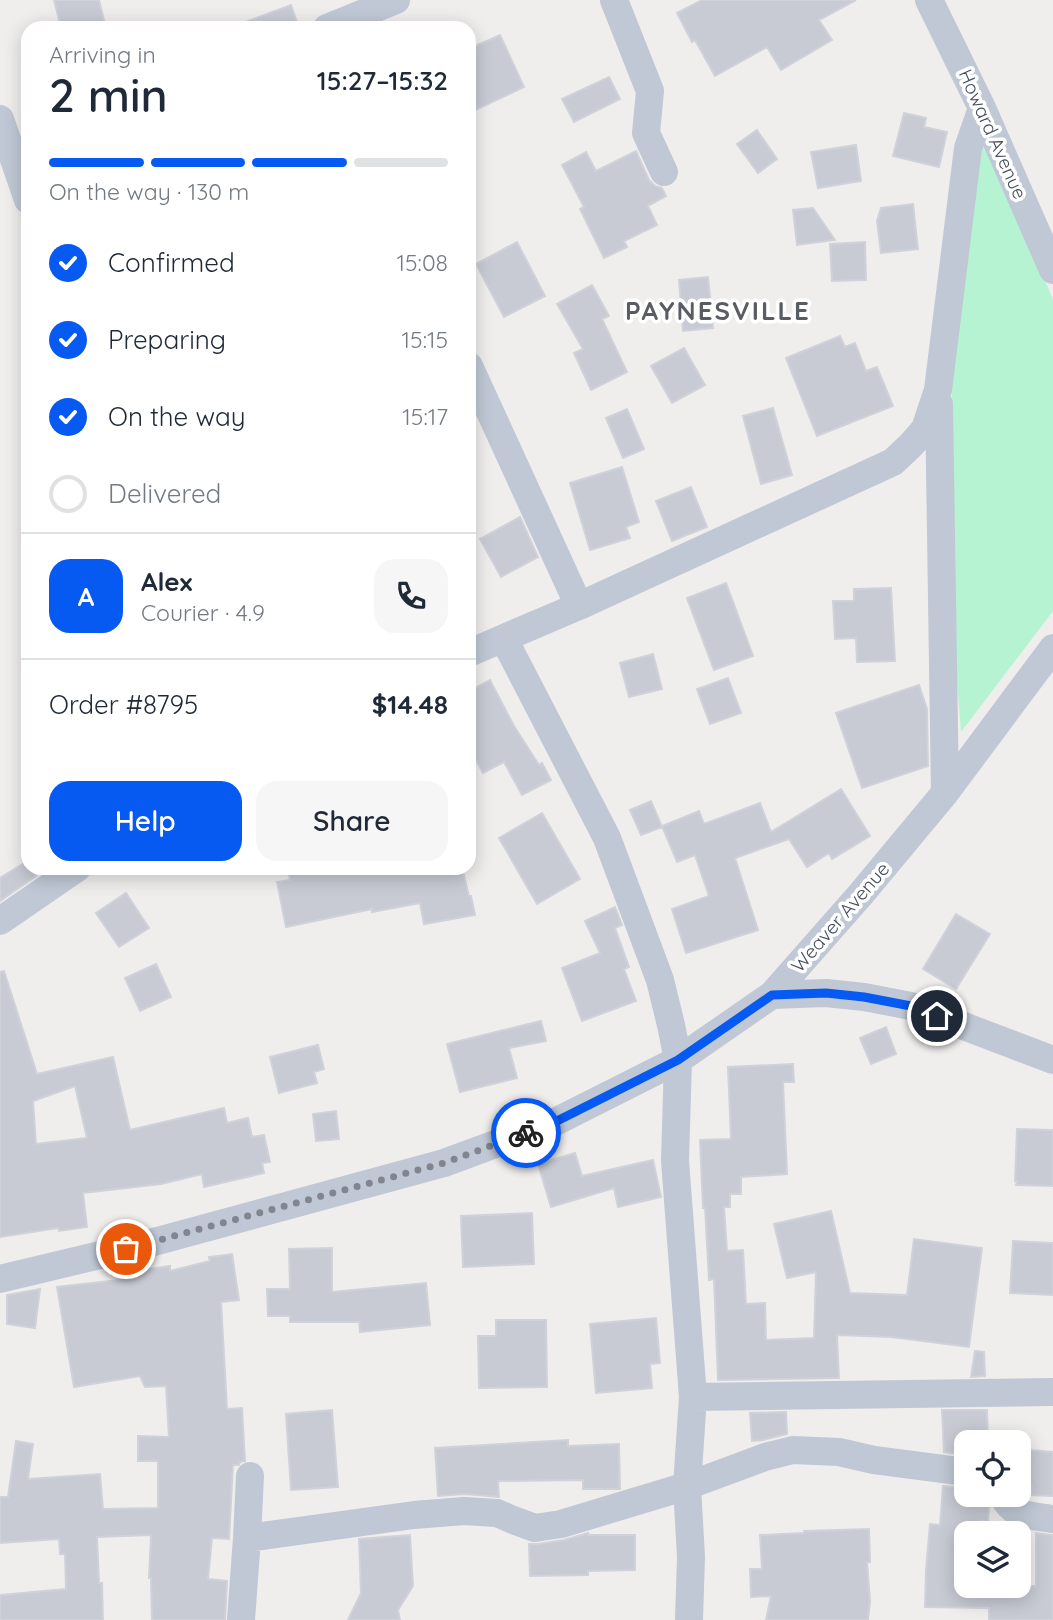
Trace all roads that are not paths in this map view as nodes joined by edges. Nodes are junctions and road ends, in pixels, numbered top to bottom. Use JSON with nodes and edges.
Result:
{"nodes":[{"id":1,"x":396,"y":0,"type":"edge"},
{"id":2,"x":614,"y":0,"type":"edge"},
{"id":3,"x":929,"y":0,"type":"edge"},
{"id":4,"x":344,"y":21,"type":"edge"},
{"id":5,"x":982,"y":108,"type":"junction"},
{"id":6,"x":0,"y":119,"type":"edge"},
{"id":7,"x":664,"y":172,"type":"dead end"},
{"id":8,"x":21,"y":180,"type":"edge"},
{"id":9,"x":1053,"y":270,"type":"edge"},
{"id":10,"x":476,"y":381,"type":"edge"},
{"id":11,"x":938,"y":390,"type":"junction"},
{"id":12,"x":579,"y":606,"type":"junction"},
{"id":13,"x":504,"y":639,"type":"junction"},
{"id":14,"x":1053,"y":648,"type":"edge"},
{"id":15,"x":476,"y":650,"type":"edge"},
{"id":16,"x":946,"y":793,"type":"junction"},
{"id":17,"x":67,"y":875,"type":"edge"},
{"id":18,"x":0,"y":921,"type":"edge"},
{"id":19,"x":772,"y":995,"type":"junction"},
{"id":20,"x":678,"y":1060,"type":"junction"},
{"id":21,"x":1053,"y":1060,"type":"edge"},
{"id":22,"x":0,"y":1279,"type":"edge"},
{"id":23,"x":1053,"y":1392,"type":"edge"},
{"id":24,"x":693,"y":1397,"type":"junction"},
{"id":25,"x":954,"y":1470,"type":"edge"},
{"id":26,"x":250,"y":1476,"type":"dead end"},
{"id":27,"x":687,"y":1486,"type":"junction"},
{"id":28,"x":1010,"y":1507,"type":"edge"},
{"id":29,"x":1052,"y":1519,"type":"edge"},
{"id":30,"x":247,"y":1538,"type":"junction"},
{"id":31,"x":241,"y":1620,"type":"edge"},
{"id":32,"x":690,"y":1620,"type":"edge"}],
"edges":[{"from":1,"to":4,"type":"street"},
{"from":2,"to":7,"type":"street"},
{"from":3,"to":5,"type":"street","name":"Howard Avenue"},
{"from":5,"to":9,"type":"street","name":"Howard Avenue"},
{"from":5,"to":11,"type":"street"},
{"from":6,"to":8,"type":"street"},
{"from":10,"to":12,"type":"street"},
{"from":11,"to":12,"type":"street"},
{"from":11,"to":16,"type":"street"},
{"from":12,"to":13,"type":"street"},
{"from":13,"to":15,"type":"street"},
{"from":13,"to":20,"type":"street"},
{"from":14,"to":16,"type":"street","name":"Weaver Avenue"},
{"from":16,"to":19,"type":"street","name":"Weaver Avenue"},
{"from":17,"to":18,"type":"street"},
{"from":19,"to":20,"type":"street","name":"Weaver Avenue"},
{"from":19,"to":21,"type":"street"},
{"from":20,"to":22,"type":"street","name":"Weaver Avenue"},
{"from":20,"to":24,"type":"street"},
{"from":23,"to":24,"type":"street"},
{"from":24,"to":27,"type":"street"},
{"from":25,"to":27,"type":"street"},
{"from":26,"to":30,"type":"street"},
{"from":27,"to":30,"type":"street"},
{"from":27,"to":32,"type":"street"},
{"from":28,"to":29,"type":"street"},
{"from":30,"to":31,"type":"street"}]}
